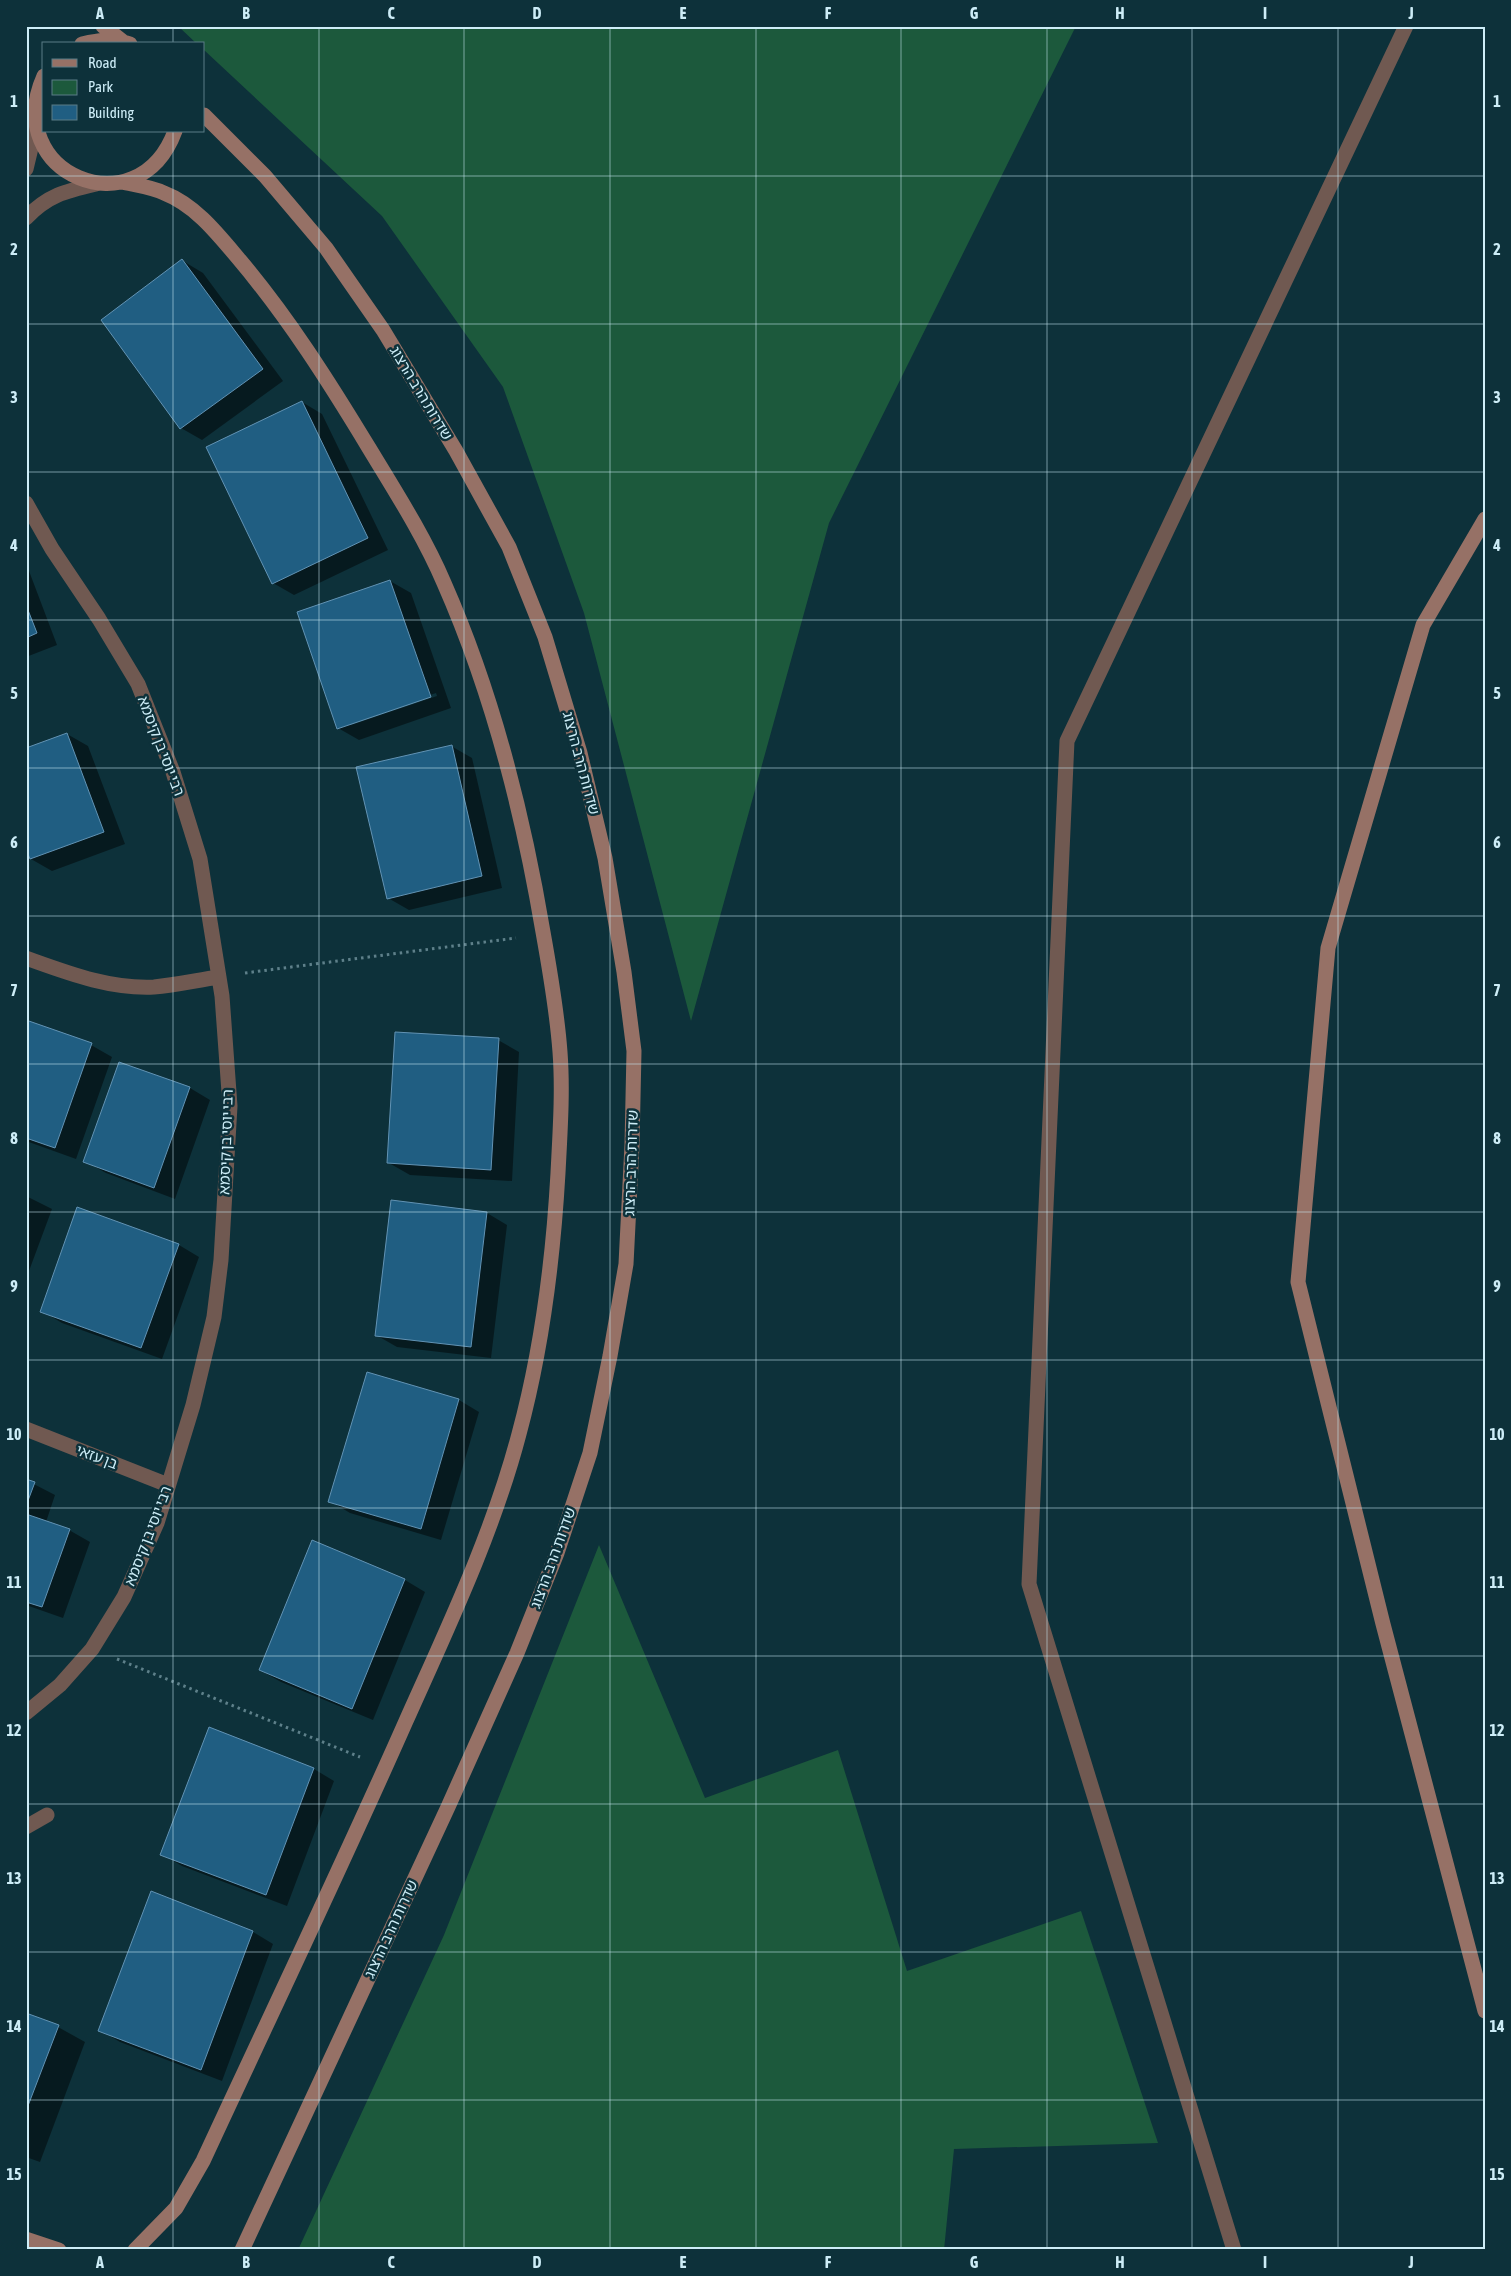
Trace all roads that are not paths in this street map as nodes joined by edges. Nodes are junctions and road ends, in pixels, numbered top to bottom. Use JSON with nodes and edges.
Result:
{"nodes":[{"id":1,"x":103,"y":26,"type":"edge"},
{"id":2,"x":1406,"y":26,"type":"edge"},
{"id":3,"x":91,"y":42,"type":"edge"},
{"id":4,"x":126,"y":42,"type":"edge"},
{"id":5,"x":42,"y":80,"type":"edge"},
{"id":6,"x":26,"y":89,"type":"edge"},
{"id":7,"x":205,"y":117,"type":"edge"},
{"id":8,"x":35,"y":121,"type":"junction"},
{"id":9,"x":175,"y":132,"type":"edge"},
{"id":10,"x":26,"y":169,"type":"edge"},
{"id":11,"x":122,"y":182,"type":"junction"},
{"id":12,"x":96,"y":184,"type":"junction"},
{"id":13,"x":26,"y":218,"type":"edge"},
{"id":14,"x":26,"y":503,"type":"edge"},
{"id":15,"x":1485,"y":519,"type":"edge"},
{"id":16,"x":26,"y":958,"type":"edge"},
{"id":17,"x":219,"y":976,"type":"junction"},
{"id":18,"x":26,"y":1429,"type":"edge"},
{"id":19,"x":168,"y":1485,"type":"junction"},
{"id":20,"x":26,"y":1713,"type":"edge"},
{"id":21,"x":47,"y":1815,"type":"dead end"},
{"id":22,"x":26,"y":1827,"type":"edge"},
{"id":23,"x":1485,"y":2011,"type":"edge"},
{"id":24,"x":26,"y":2239,"type":"edge"},
{"id":25,"x":59,"y":2250,"type":"edge"},
{"id":26,"x":135,"y":2250,"type":"edge"},
{"id":27,"x":242,"y":2250,"type":"edge"},
{"id":28,"x":1234,"y":2250,"type":"edge"}],
"edges":[{"from":1,"to":4,"type":"main road"},
{"from":2,"to":28,"type":"street"},
{"from":3,"to":4,"type":"main road"},
{"from":5,"to":8,"type":"main road"},
{"from":6,"to":8,"type":"main road"},
{"from":7,"to":27,"type":"main road","name":"שדרות הרב הרצוג"},
{"from":8,"to":10,"type":"street"},
{"from":8,"to":12,"type":"main road"},
{"from":9,"to":11,"type":"main road"},
{"from":11,"to":12,"type":"main road"},
{"from":11,"to":26,"type":"main road"},
{"from":12,"to":13,"type":"street"},
{"from":14,"to":17,"type":"street","name":"רבי יוסי בן קיסמא"},
{"from":15,"to":23,"type":"main road"},
{"from":16,"to":17,"type":"street"},
{"from":17,"to":19,"type":"street","name":"רבי יוסי בן קיסמא"},
{"from":18,"to":19,"type":"street","name":"בן עזאי"},
{"from":19,"to":20,"type":"street","name":"רבי יוסי בן קיסמא"},
{"from":21,"to":22,"type":"street"},
{"from":24,"to":25,"type":"main road"}]}
